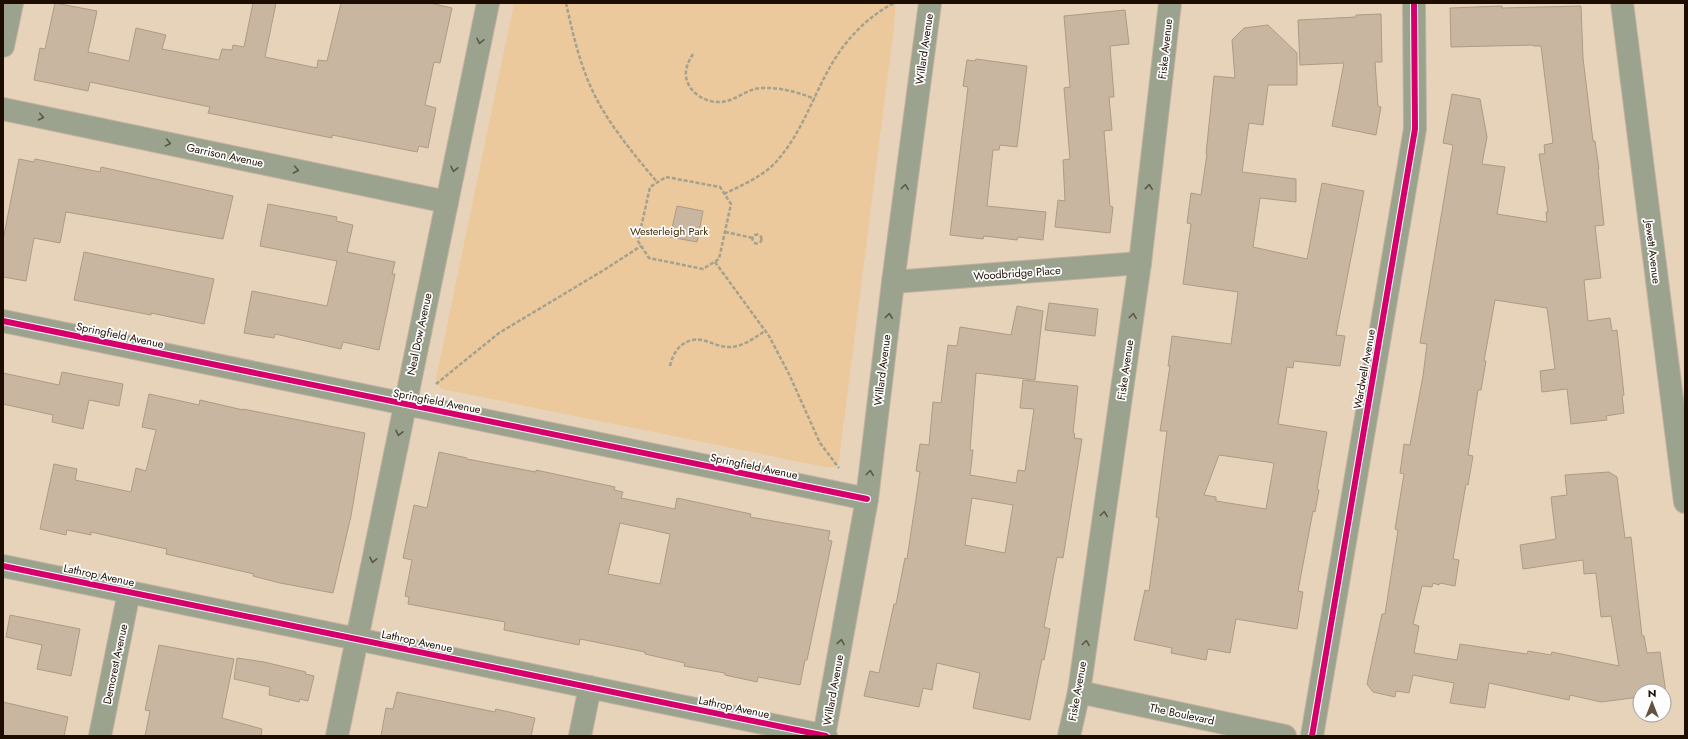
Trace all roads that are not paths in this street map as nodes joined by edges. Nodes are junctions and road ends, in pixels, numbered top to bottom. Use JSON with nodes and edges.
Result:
{"nodes":[{"id":1,"x":12,"y":3,"type":"edge"},
{"id":2,"x":488,"y":3,"type":"edge"},
{"id":3,"x":930,"y":3,"type":"edge"},
{"id":4,"x":1170,"y":3,"type":"edge"},
{"id":5,"x":1414,"y":3,"type":"edge"},
{"id":6,"x":1622,"y":3,"type":"edge"},
{"id":7,"x":3,"y":46,"type":"edge"},
{"id":8,"x":3,"y":109,"type":"edge"},
{"id":9,"x":447,"y":202,"type":"junction"},
{"id":10,"x":1140,"y":263,"type":"junction"},
{"id":11,"x":893,"y":282,"type":"junction"},
{"id":12,"x":3,"y":321,"type":"edge"},
{"id":13,"x":405,"y":405,"type":"junction"},
{"id":14,"x":867,"y":500,"type":"junction"},
{"id":15,"x":1685,"y":502,"type":"edge"},
{"id":16,"x":3,"y":566,"type":"edge"},
{"id":17,"x":130,"y":592,"type":"junction"},
{"id":18,"x":357,"y":639,"type":"junction"},
{"id":19,"x":590,"y":687,"type":"junction"},
{"id":20,"x":1078,"y":692,"type":"junction"},
{"id":21,"x":100,"y":736,"type":"edge"},
{"id":22,"x":337,"y":736,"type":"edge"},
{"id":23,"x":580,"y":736,"type":"edge"},
{"id":24,"x":825,"y":736,"type":"edge"},
{"id":25,"x":1069,"y":736,"type":"edge"},
{"id":26,"x":1285,"y":736,"type":"edge"},
{"id":27,"x":1312,"y":736,"type":"edge"}],
"edges":[{"from":1,"to":7,"type":"street"},
{"from":2,"to":9,"type":"street","name":"Neal Dow Avenue","one_way":true},
{"from":11,"to":3,"type":"street","name":"Willard Avenue","one_way":true},
{"from":10,"to":4,"type":"street","name":"Fiske Avenue","one_way":true},
{"from":5,"to":27,"type":"street","name":"Wardwell Avenue"},
{"from":6,"to":15,"type":"street","name":"Jewett Avenue"},
{"from":8,"to":9,"type":"street","name":"Garrison Avenue","one_way":true},
{"from":9,"to":13,"type":"street","name":"Neal Dow Avenue"},
{"from":10,"to":11,"type":"street","name":"Woodbridge Place"},
{"from":20,"to":10,"type":"street","name":"Fiske Avenue","one_way":true},
{"from":14,"to":11,"type":"street","name":"Willard Avenue","one_way":true},
{"from":12,"to":13,"type":"street","name":"Springfield Avenue"},
{"from":13,"to":14,"type":"street","name":"Springfield Avenue"},
{"from":13,"to":18,"type":"street","name":"Neal Dow Avenue","one_way":true},
{"from":24,"to":14,"type":"street","name":"Willard Avenue","one_way":true},
{"from":16,"to":17,"type":"street","name":"Lathrop Avenue"},
{"from":17,"to":18,"type":"street","name":"Lathrop Avenue"},
{"from":17,"to":21,"type":"street","name":"Demorest Avenue"},
{"from":18,"to":19,"type":"street","name":"Lathrop Avenue"},
{"from":18,"to":22,"type":"street","name":"Neal Dow Avenue"},
{"from":19,"to":23,"type":"street"},
{"from":19,"to":24,"type":"street","name":"Lathrop Avenue"},
{"from":20,"to":25,"type":"street","name":"Fiske Avenue"},
{"from":20,"to":26,"type":"street","name":"The Boulevard"}]}
